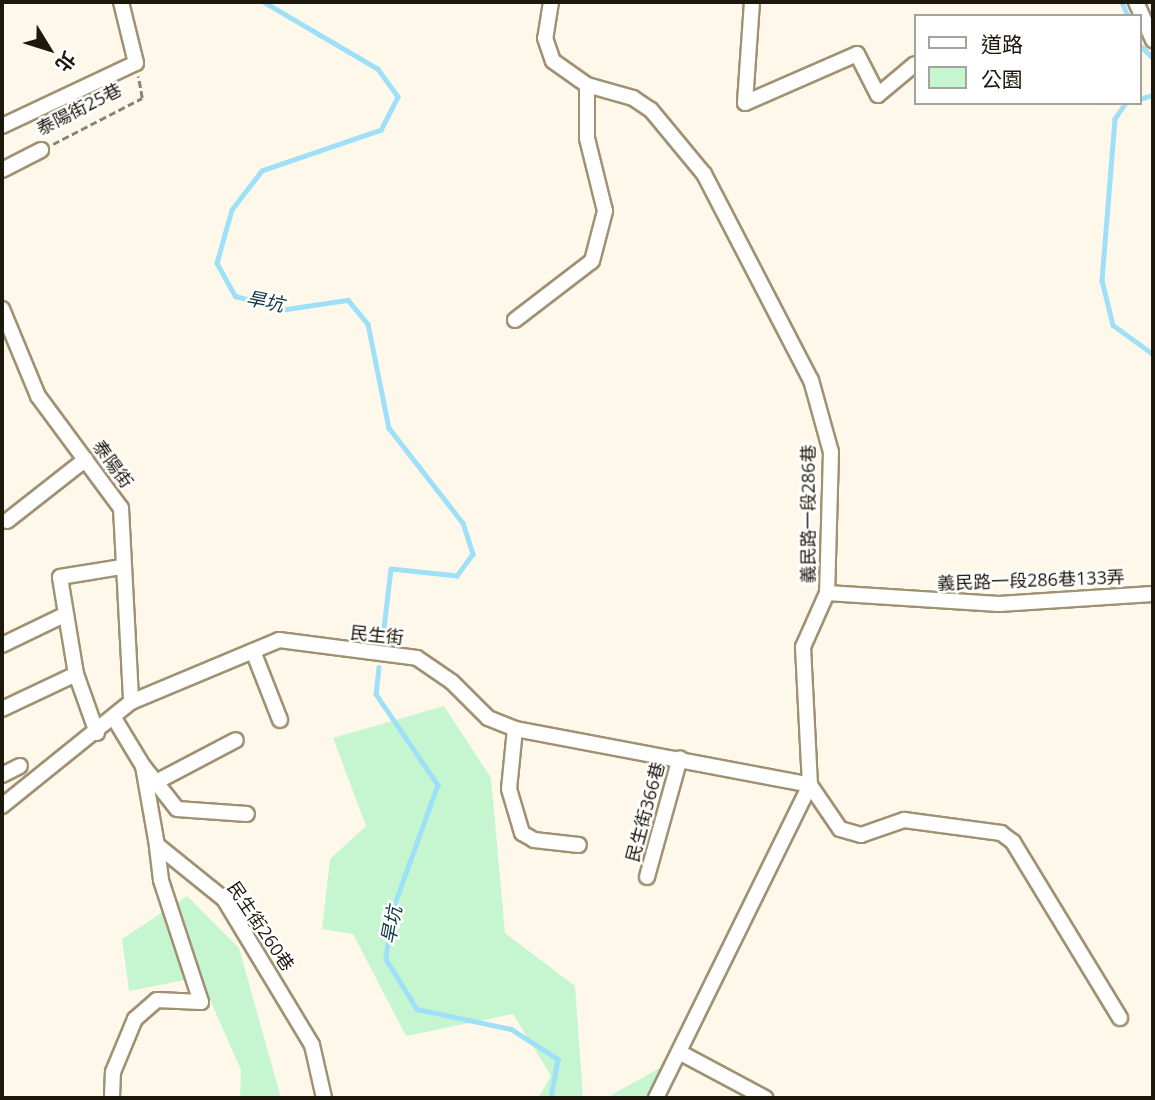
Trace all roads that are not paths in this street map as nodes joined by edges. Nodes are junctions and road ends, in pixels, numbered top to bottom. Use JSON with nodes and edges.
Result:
{"nodes":[{"id":1,"x":121,"y":2,"type":"edge"},
{"id":2,"x":551,"y":2,"type":"edge"},
{"id":3,"x":752,"y":2,"type":"edge"},
{"id":4,"x":1136,"y":2,"type":"edge"},
{"id":5,"x":1153,"y":40,"type":"edge"},
{"id":6,"x":914,"y":65,"type":"edge"},
{"id":7,"x":587,"y":85,"type":"junction"},
{"id":8,"x":2,"y":126,"type":"edge"},
{"id":9,"x":41,"y":150,"type":"road end"},
{"id":10,"x":2,"y":170,"type":"edge"},
{"id":11,"x":2,"y":309,"type":"edge"},
{"id":12,"x":515,"y":320,"type":"dead end"},
{"id":13,"x":86,"y":458,"type":"junction"},
{"id":14,"x":7,"y":520,"type":"dead end"},
{"id":15,"x":122,"y":567,"type":"junction"},
{"id":16,"x":827,"y":593,"type":"junction"},
{"id":17,"x":1153,"y":594,"type":"edge"},
{"id":18,"x":64,"y":615,"type":"junction"},
{"id":19,"x":2,"y":645,"type":"edge"},
{"id":20,"x":253,"y":651,"type":"junction"},
{"id":21,"x":76,"y":674,"type":"junction"},
{"id":22,"x":131,"y":702,"type":"junction"},
{"id":23,"x":2,"y":709,"type":"edge"},
{"id":24,"x":114,"y":718,"type":"junction"},
{"id":25,"x":281,"y":720,"type":"dead end"},
{"id":26,"x":515,"y":729,"type":"junction"},
{"id":27,"x":97,"y":733,"type":"junction"},
{"id":28,"x":236,"y":740,"type":"dead end"},
{"id":29,"x":680,"y":758,"type":"junction"},
{"id":30,"x":20,"y":766,"type":"dead end"},
{"id":31,"x":143,"y":766,"type":"junction"},
{"id":32,"x":2,"y":775,"type":"edge"},
{"id":33,"x":156,"y":782,"type":"junction"},
{"id":34,"x":810,"y":785,"type":"junction"},
{"id":35,"x":2,"y":806,"type":"edge"},
{"id":36,"x":247,"y":814,"type":"dead end"},
{"id":37,"x":157,"y":845,"type":"junction"},
{"id":38,"x":579,"y":845,"type":"dead end"},
{"id":39,"x":647,"y":877,"type":"dead end"},
{"id":40,"x":1120,"y":1018,"type":"dead end"},
{"id":41,"x":679,"y":1052,"type":"junction"},
{"id":42,"x":112,"y":1098,"type":"edge"},
{"id":43,"x":324,"y":1098,"type":"edge"},
{"id":44,"x":656,"y":1098,"type":"edge"},
{"id":45,"x":765,"y":1098,"type":"edge"}],
"edges":[{"from":1,"to":8,"type":"street"},
{"from":2,"to":7,"type":"street","name":"義民路一段286巷"},
{"from":3,"to":6,"type":"street"},
{"from":4,"to":5,"type":"street"},
{"from":7,"to":12,"type":"street"},
{"from":7,"to":16,"type":"street","name":"義民路一段286巷"},
{"from":9,"to":10,"type":"street","name":"泰陽街25巷"},
{"from":11,"to":13,"type":"street","name":"泰陽街"},
{"from":13,"to":14,"type":"street"},
{"from":13,"to":15,"type":"street","name":"泰陽街"},
{"from":15,"to":18,"type":"street"},
{"from":15,"to":22,"type":"street","name":"泰陽街"},
{"from":16,"to":17,"type":"street","name":"義民路一段286巷133弄"},
{"from":16,"to":34,"type":"street","name":"義民路一段286巷"},
{"from":18,"to":19,"type":"street"},
{"from":18,"to":21,"type":"street"},
{"from":20,"to":22,"type":"street","name":"民生街"},
{"from":20,"to":25,"type":"street"},
{"from":20,"to":26,"type":"street","name":"民生街"},
{"from":21,"to":23,"type":"street"},
{"from":21,"to":27,"type":"street"},
{"from":22,"to":24,"type":"street","name":"民生街"},
{"from":24,"to":27,"type":"street","name":"民生街"},
{"from":24,"to":31,"type":"street"},
{"from":26,"to":29,"type":"street","name":"民生街"},
{"from":26,"to":38,"type":"street"},
{"from":27,"to":35,"type":"street","name":"民生街"},
{"from":28,"to":33,"type":"street"},
{"from":29,"to":34,"type":"street","name":"民生街"},
{"from":29,"to":39,"type":"street","name":"民生街366巷"},
{"from":30,"to":32,"type":"street"},
{"from":31,"to":33,"type":"street"},
{"from":31,"to":37,"type":"street"},
{"from":33,"to":36,"type":"street"},
{"from":34,"to":40,"type":"street"},
{"from":34,"to":41,"type":"street","name":"義民路一段286巷"},
{"from":37,"to":42,"type":"street"},
{"from":37,"to":43,"type":"street","name":"民生街260巷"},
{"from":41,"to":44,"type":"street","name":"義民路一段286巷"},
{"from":41,"to":45,"type":"street"}]}
